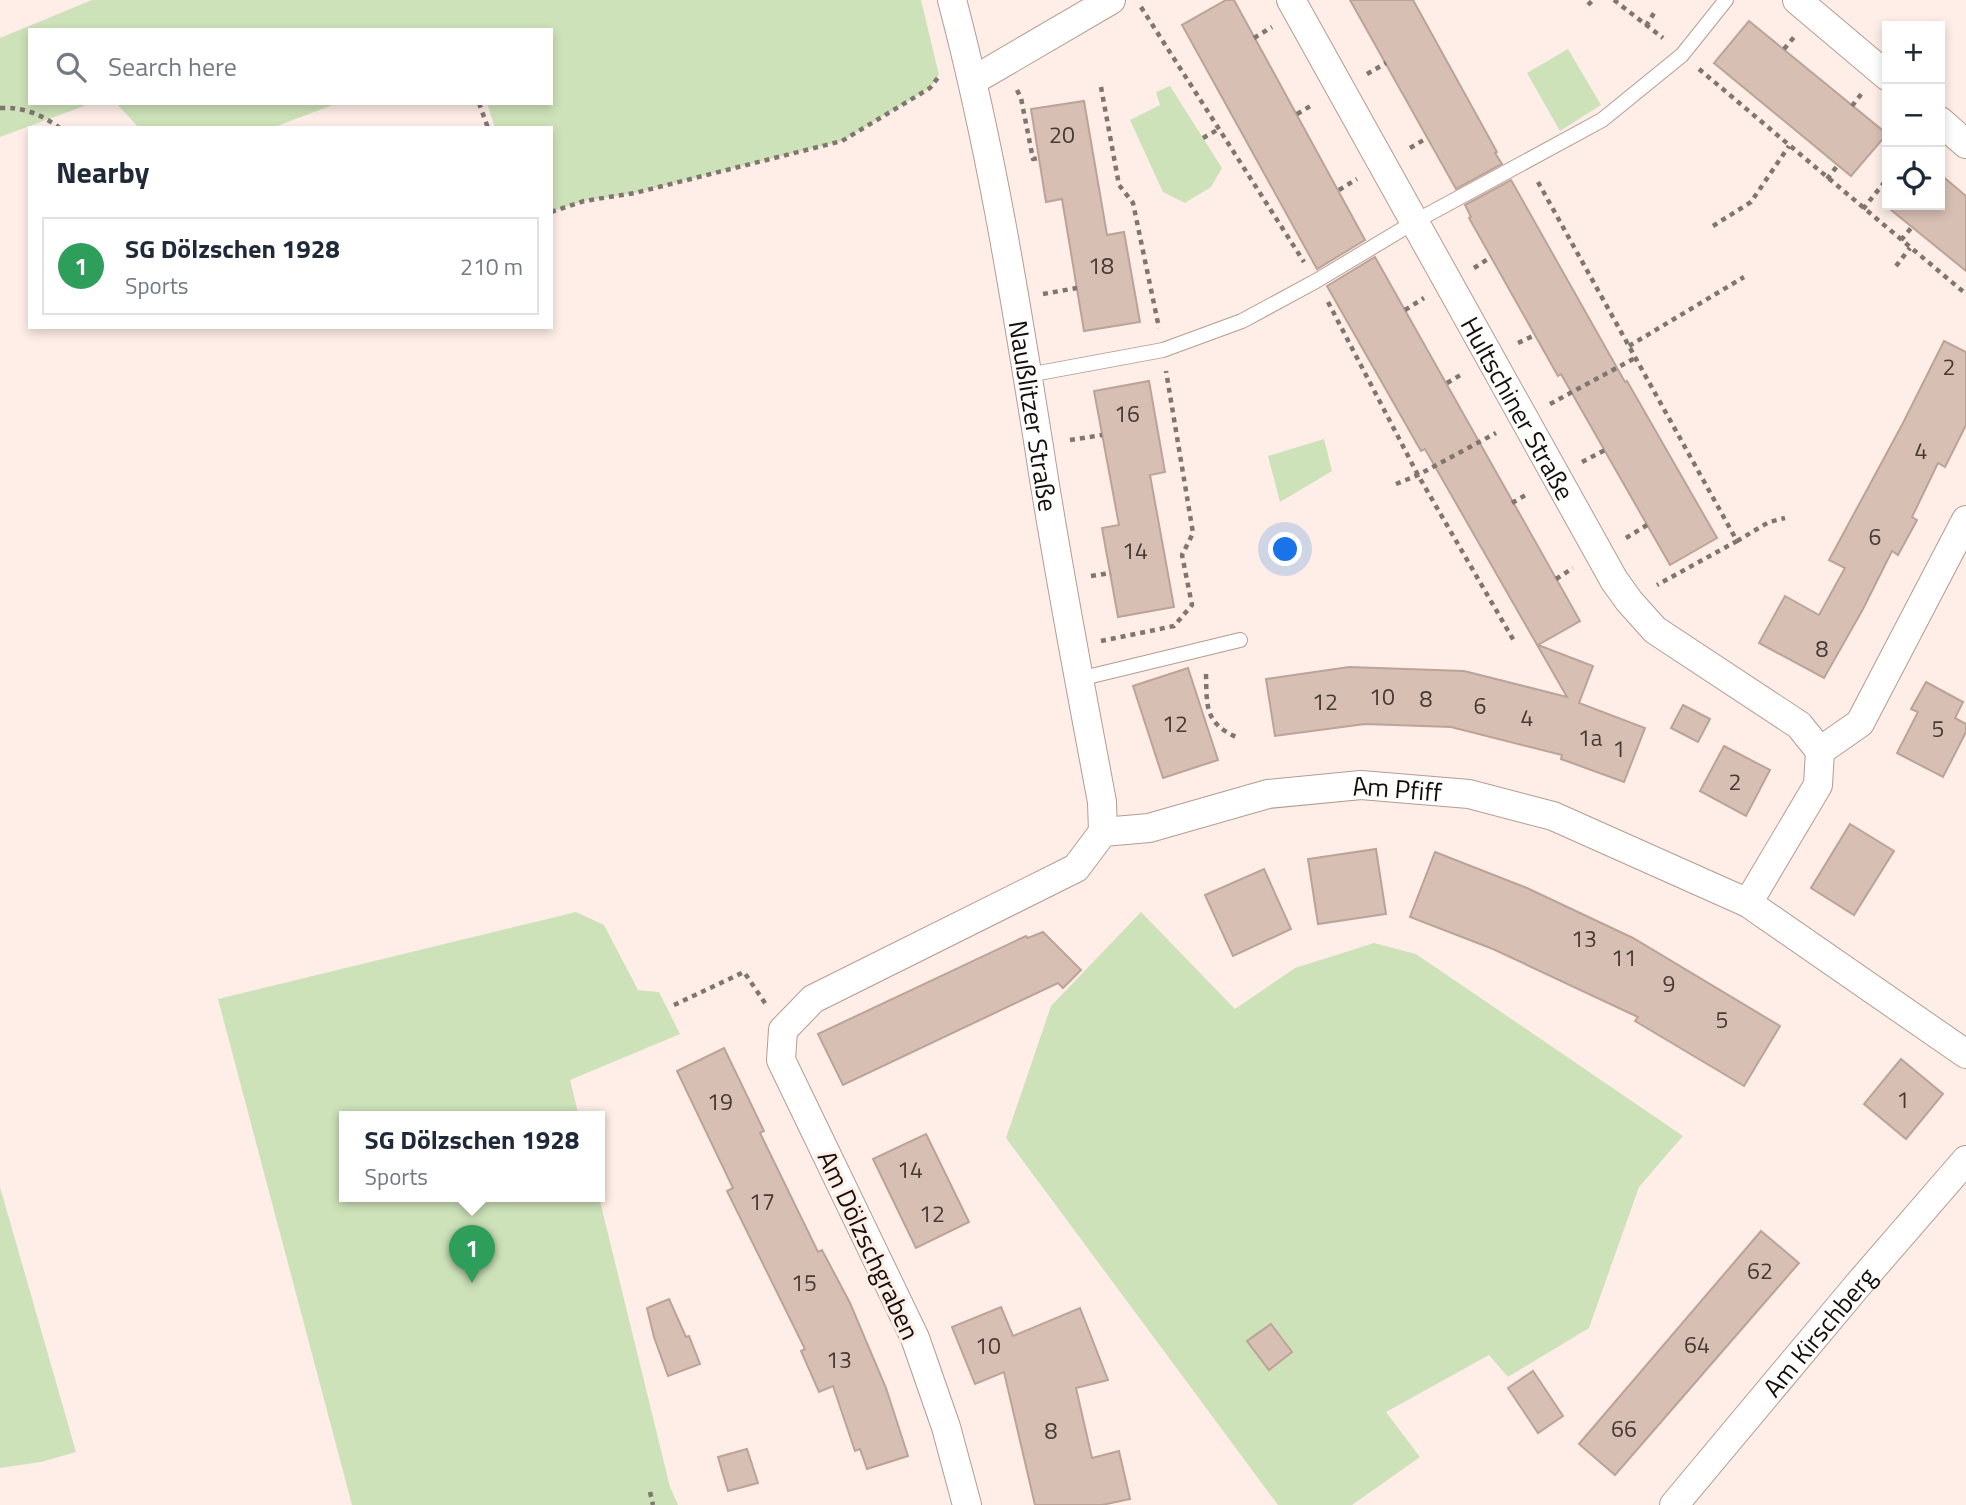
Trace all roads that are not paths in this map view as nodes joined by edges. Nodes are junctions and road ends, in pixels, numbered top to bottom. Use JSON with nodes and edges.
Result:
{"nodes":[{"id":1,"x":952,"y":0,"type":"edge"},
{"id":2,"x":1111,"y":0,"type":"edge"},
{"id":3,"x":1292,"y":0,"type":"edge"},
{"id":4,"x":1726,"y":0,"type":"edge"},
{"id":5,"x":1797,"y":0,"type":"edge"},
{"id":6,"x":1882,"y":72,"type":"edge"},
{"id":7,"x":974,"y":80,"type":"junction"},
{"id":8,"x":1945,"y":125,"type":"edge"},
{"id":9,"x":1966,"y":144,"type":"edge"},
{"id":10,"x":1416,"y":221,"type":"junction"},
{"id":11,"x":1028,"y":374,"type":"junction"},
{"id":12,"x":1966,"y":520,"type":"edge"},
{"id":13,"x":1240,"y":640,"type":"dead end"},
{"id":14,"x":1079,"y":679,"type":"junction"},
{"id":15,"x":1820,"y":751,"type":"junction"},
{"id":16,"x":1103,"y":832,"type":"junction"},
{"id":17,"x":1748,"y":902,"type":"junction"},
{"id":18,"x":1966,"y":1054,"type":"edge"},
{"id":19,"x":1966,"y":1160,"type":"edge"},
{"id":20,"x":967,"y":1505,"type":"edge"},
{"id":21,"x":1674,"y":1505,"type":"edge"}],
"edges":[{"from":1,"to":7,"type":"street","name":"Naußlitzer Straße"},
{"from":2,"to":7,"type":"street"},
{"from":3,"to":10,"type":"street","name":"Hultschiner Straße"},
{"from":4,"to":10,"type":"lane"},
{"from":5,"to":6,"type":"street"},
{"from":7,"to":11,"type":"street","name":"Naußlitzer Straße"},
{"from":8,"to":9,"type":"street"},
{"from":10,"to":11,"type":"lane"},
{"from":10,"to":15,"type":"street","name":"Hultschiner Straße"},
{"from":11,"to":14,"type":"street","name":"Naußlitzer Straße"},
{"from":12,"to":15,"type":"street"},
{"from":13,"to":14,"type":"lane"},
{"from":14,"to":16,"type":"street","name":"Naußlitzer Straße"},
{"from":15,"to":17,"type":"street"},
{"from":16,"to":17,"type":"street","name":"Am Pfiff"},
{"from":16,"to":20,"type":"street","name":"Am Dölzschgraben"},
{"from":17,"to":18,"type":"street","name":"Am Pfiff"},
{"from":19,"to":21,"type":"street","name":"Am Kirschberg"}]}
